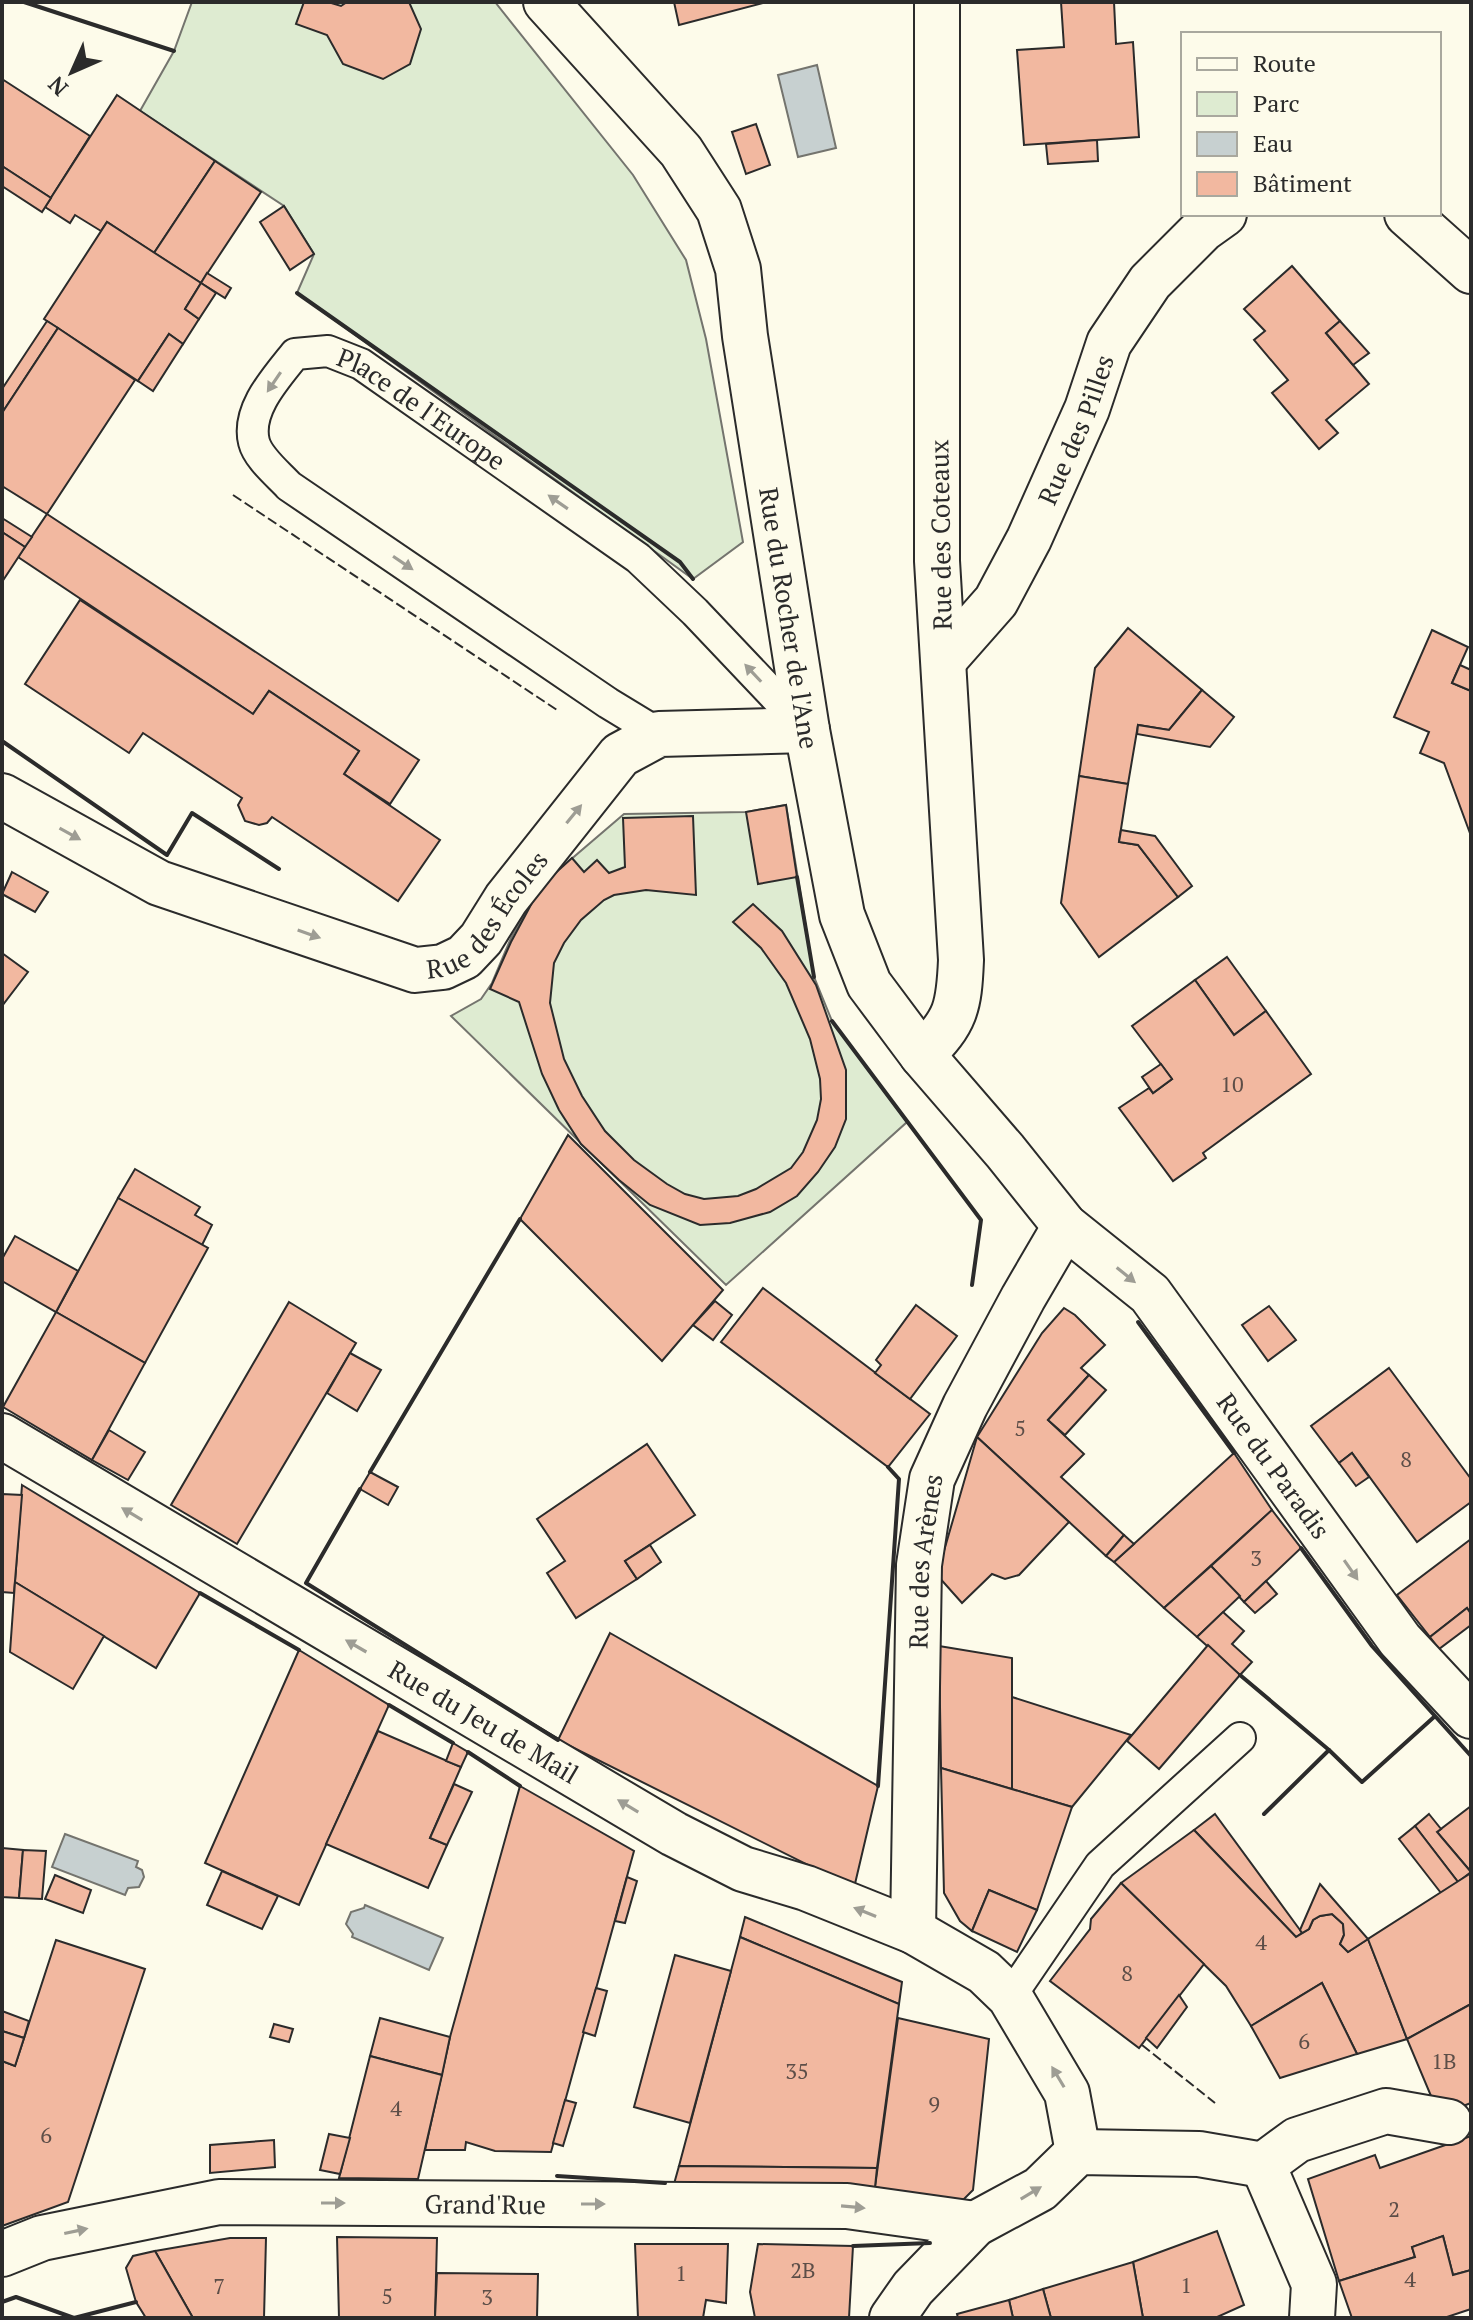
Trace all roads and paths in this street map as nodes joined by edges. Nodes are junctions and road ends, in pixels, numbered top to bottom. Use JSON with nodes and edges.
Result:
{"nodes":[{"id":1,"x":546,"y":2,"type":"edge"},
{"id":2,"x":937,"y":2,"type":"edge"},
{"id":3,"x":1221,"y":216,"type":"edge"},
{"id":4,"x":1409,"y":216,"type":"edge"},
{"id":5,"x":1471,"y":271,"type":"edge"},
{"id":6,"x":944,"y":660,"type":"junction"},
{"id":7,"x":807,"y":730,"type":"junction"},
{"id":8,"x":659,"y":734,"type":"junction"},
{"id":9,"x":2,"y":796,"type":"edge"},
{"id":10,"x":922,"y":1055,"type":"junction"},
{"id":11,"x":1065,"y":1226,"type":"junction"},
{"id":12,"x":2,"y":1436,"type":"edge"},
{"id":13,"x":1471,"y":1716,"type":"edge"},
{"id":14,"x":1240,"y":1738,"type":"dead end"},
{"id":15,"x":913,"y":1931,"type":"junction"},
{"id":16,"x":997,"y":1984,"type":"junction"},
{"id":17,"x":1449,"y":2122,"type":"dead end"},
{"id":18,"x":1078,"y":2152,"type":"junction"},
{"id":19,"x":1263,"y":2165,"type":"junction"},
{"id":20,"x":975,"y":2224,"type":"junction"},
{"id":21,"x":2,"y":2254,"type":"edge"},
{"id":22,"x":892,"y":2318,"type":"edge"},
{"id":23,"x":1314,"y":2318,"type":"edge"}],
"edges":[{"from":1,"to":7,"type":"street","name":"Rue du Rocher de l'Ane"},
{"from":2,"to":6,"type":"street","name":"Rue des Coteaux"},
{"from":3,"to":6,"type":"street","name":"Rue des Pilles"},
{"from":4,"to":5,"type":"street"},
{"from":6,"to":10,"type":"street","name":"Rue des Coteaux"},
{"from":7,"to":8,"type":"street","name":"Rue des Écoles"},
{"from":7,"to":8,"type":"lane","name":"Place de l'Europe","one_way":true},
{"from":7,"to":10,"type":"street","name":"Rue du Rocher de l'Ane"},
{"from":9,"to":8,"type":"street","name":"Rue des Écoles","one_way":true},
{"from":10,"to":11,"type":"street","name":"Rue du Rocher de l'Ane"},
{"from":11,"to":13,"type":"street","name":"Rue du Paradis","one_way":true},
{"from":11,"to":15,"type":"street","name":"Rue des Arènes"},
{"from":15,"to":12,"type":"street","name":"Rue du Jeu de Mail","one_way":true},
{"from":14,"to":16,"type":"lane"},
{"from":15,"to":16,"type":"street","name":"Rue du Jeu de Mail"},
{"from":18,"to":16,"type":"street","one_way":true},
{"from":17,"to":19,"type":"street"},
{"from":18,"to":19,"type":"street"},
{"from":20,"to":18,"type":"street","one_way":true},
{"from":19,"to":23,"type":"street"},
{"from":21,"to":20,"type":"street","name":"Grand'Rue","one_way":true},
{"from":20,"to":22,"type":"street"}]}
